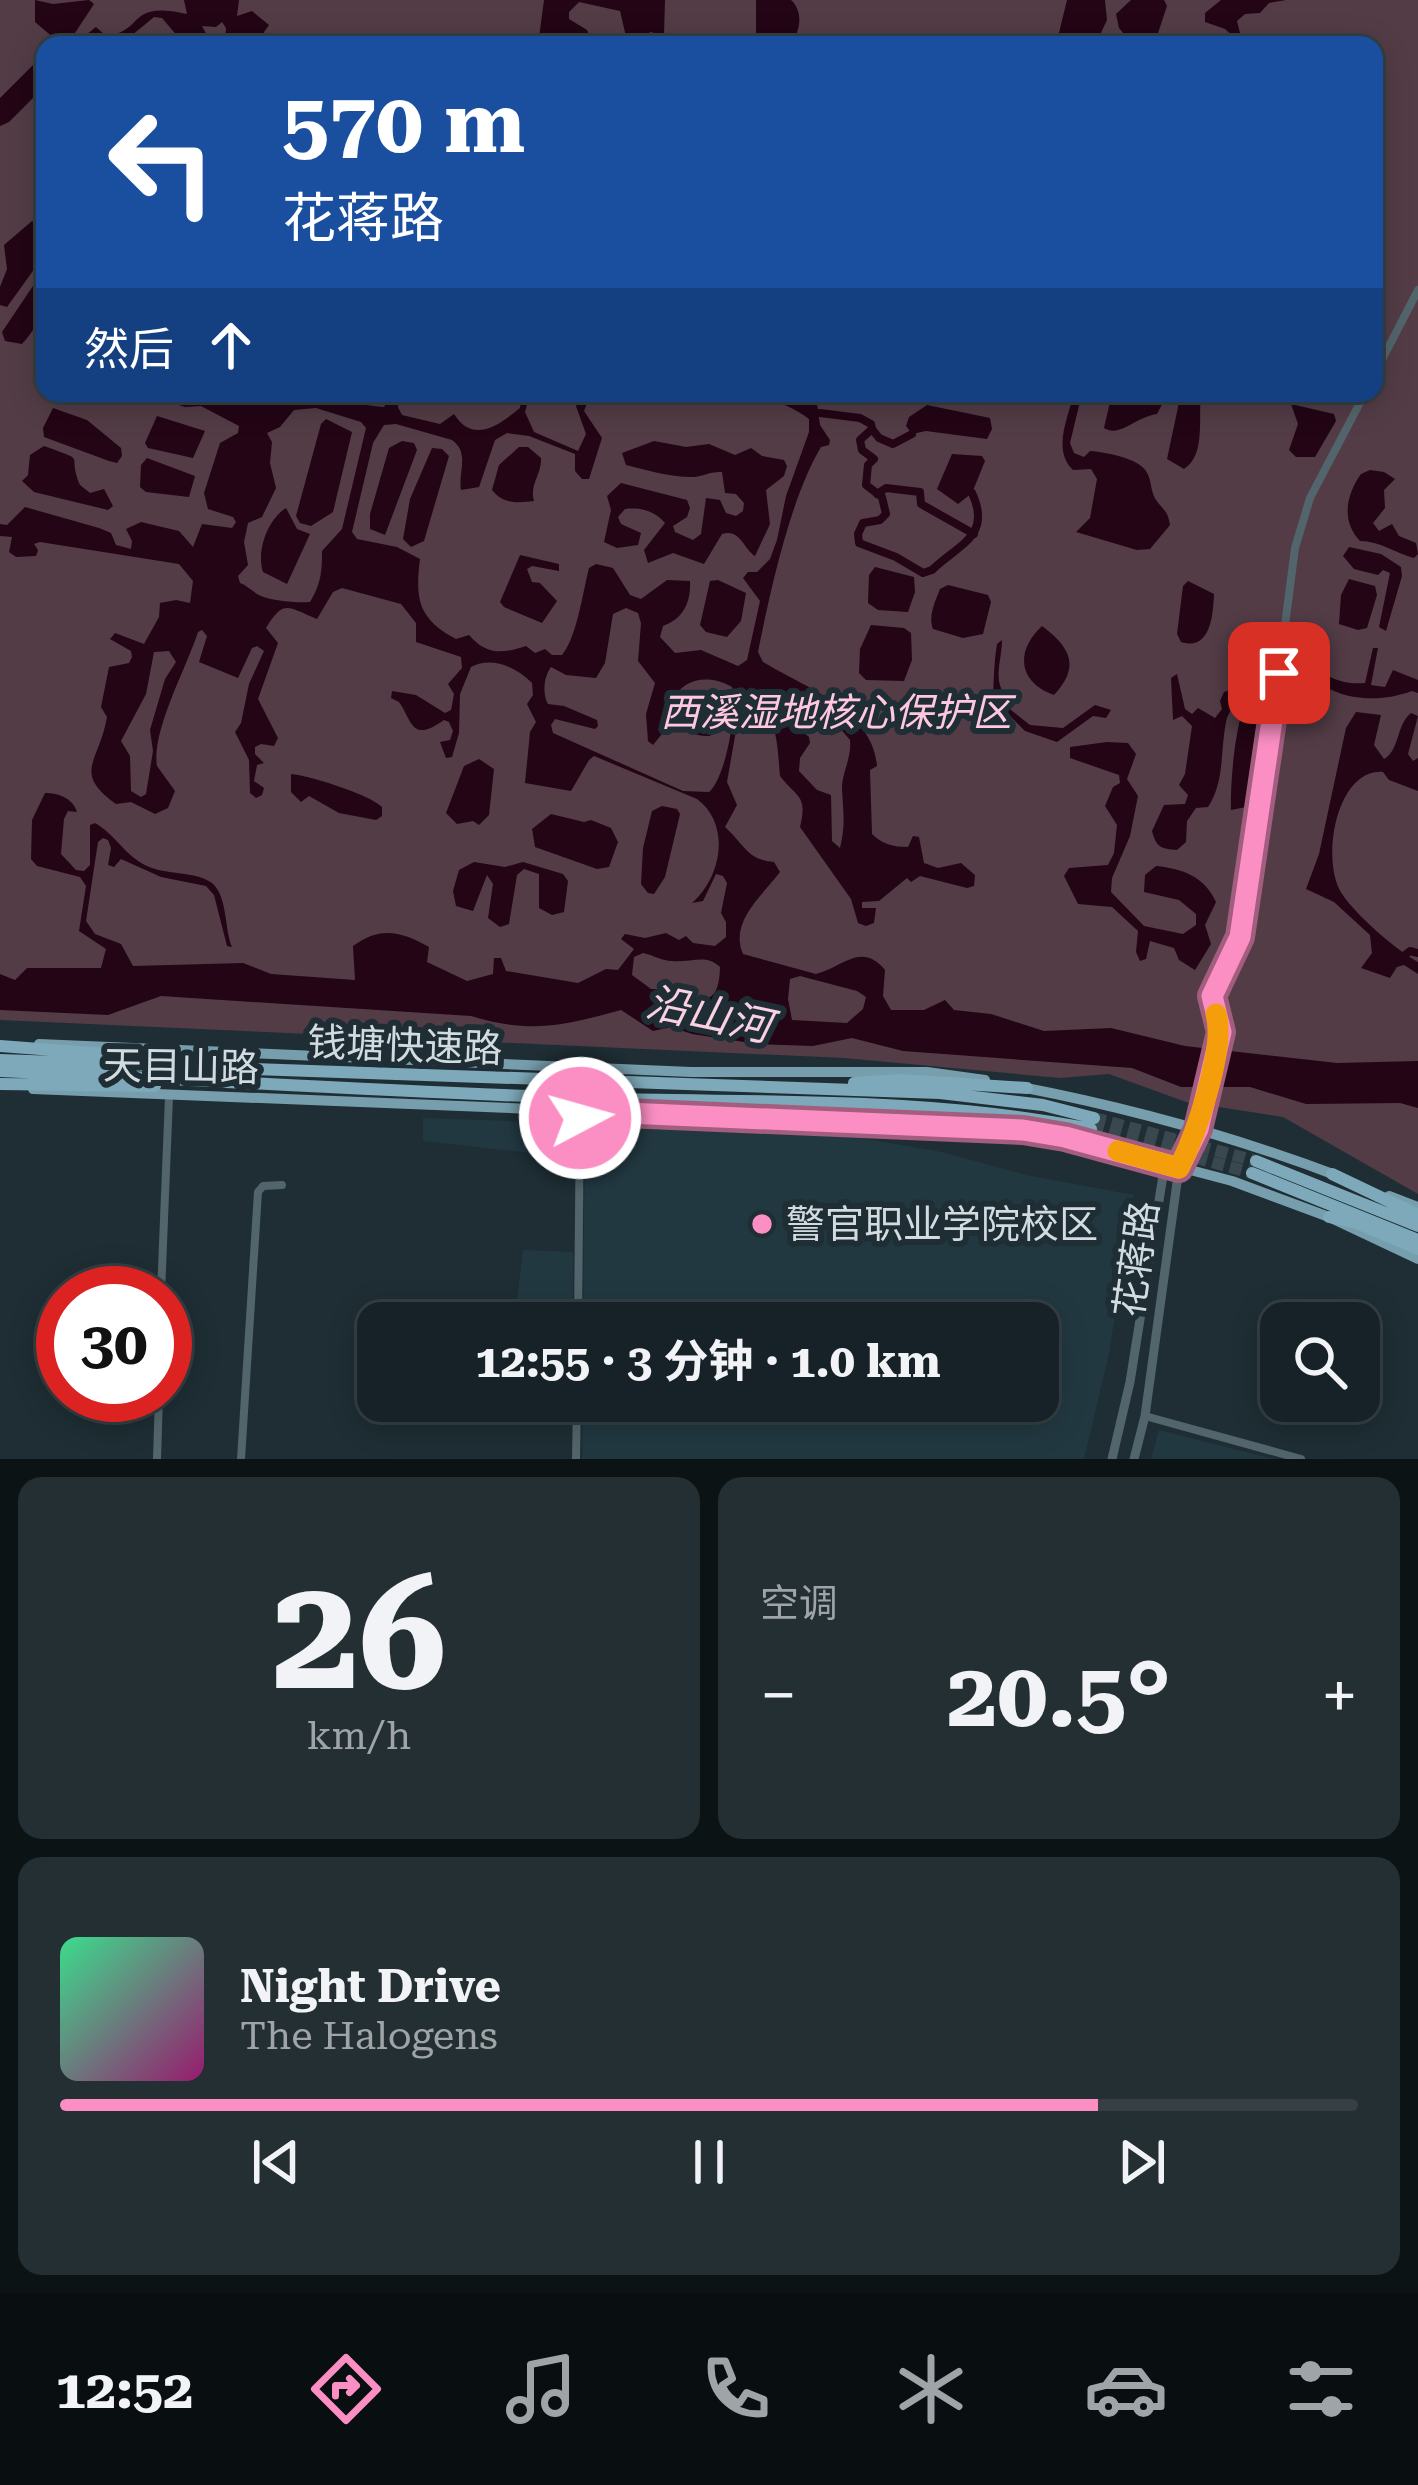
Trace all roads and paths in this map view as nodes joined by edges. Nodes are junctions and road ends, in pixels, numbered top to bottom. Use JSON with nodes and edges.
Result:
{"nodes":[{"id":1,"x":1418,"y":290,"type":"edge"},
{"id":2,"x":1383,"y":358,"type":"edge"},
{"id":3,"x":1360,"y":402,"type":"edge"},
{"id":4,"x":0,"y":1044,"type":"edge"},
{"id":5,"x":0,"y":1060,"type":"edge"},
{"id":6,"x":0,"y":1071,"type":"edge"},
{"id":7,"x":263,"y":1076,"type":"junction"},
{"id":8,"x":0,"y":1085,"type":"edge"},
{"id":9,"x":784,"y":1087,"type":"junction"},
{"id":10,"x":1027,"y":1088,"type":"junction"},
{"id":11,"x":169,"y":1097,"type":"junction"},
{"id":12,"x":765,"y":1102,"type":"junction"},
{"id":13,"x":580,"y":1111,"type":"junction"},
{"id":14,"x":1198,"y":1129,"type":"junction"},
{"id":15,"x":1023,"y":1130,"type":"junction"},
{"id":16,"x":1165,"y":1163,"type":"junction"},
{"id":17,"x":1179,"y":1168,"type":"junction"},
{"id":18,"x":1332,"y":1174,"type":"joint"},
{"id":19,"x":282,"y":1185,"type":"dead end"},
{"id":20,"x":1418,"y":1211,"type":"edge"},
{"id":21,"x":1329,"y":1217,"type":"junction"},
{"id":22,"x":1418,"y":1226,"type":"edge"},
{"id":23,"x":1418,"y":1245,"type":"edge"},
{"id":24,"x":1418,"y":1259,"type":"edge"},
{"id":25,"x":162,"y":1266,"type":"edge"},
{"id":26,"x":578,"y":1302,"type":"edge"},
{"id":27,"x":1145,"y":1417,"type":"junction"},
{"id":28,"x":158,"y":1422,"type":"edge"},
{"id":29,"x":577,"y":1422,"type":"edge"},
{"id":30,"x":157,"y":1459,"type":"edge"},
{"id":31,"x":241,"y":1459,"type":"edge"},
{"id":32,"x":576,"y":1459,"type":"edge"},
{"id":33,"x":1112,"y":1459,"type":"edge"},
{"id":34,"x":1134,"y":1459,"type":"edge"},
{"id":35,"x":1301,"y":1459,"type":"edge"}],
"edges":[{"from":1,"to":2,"type":"street"},
{"from":3,"to":14,"type":"street"},
{"from":4,"to":7,"type":"highway"},
{"from":4,"to":10,"type":"main road","name":"天目山路"},
{"from":5,"to":7,"type":"highway","name":"钱塘快速路"},
{"from":6,"to":7,"type":"highway","name":"钱塘快速路"},
{"from":7,"to":8,"type":"highway"},
{"from":7,"to":9,"type":"highway","name":"钱塘快速路"},
{"from":7,"to":12,"type":"highway","name":"钱塘快速路"},
{"from":8,"to":11,"type":"main road","name":"天目山路"},
{"from":9,"to":10,"type":"highway"},
{"from":9,"to":12,"type":"highway","name":"钱塘快速路"},
{"from":10,"to":14,"type":"main road","name":"天目山路"},
{"from":11,"to":13,"type":"main road","name":"天目山路"},
{"from":11,"to":25,"type":"street"},
{"from":12,"to":15,"type":"highway"},
{"from":13,"to":15,"type":"main road","name":"天目山路"},
{"from":13,"to":26,"type":"street"},
{"from":14,"to":16,"type":"street","name":"花蒋路"},
{"from":14,"to":17,"type":"street","name":"花蒋路"},
{"from":14,"to":18,"type":"main road","name":"天目山路"},
{"from":15,"to":16,"type":"main road","name":"天目山路"},
{"from":16,"to":17,"type":"main road","name":"天目山路"},
{"from":16,"to":33,"type":"street","name":"花蒋路"},
{"from":17,"to":21,"type":"main road","name":"天目山路"},
{"from":17,"to":27,"type":"street","name":"花蒋路"},
{"from":18,"to":20,"type":"highway"},
{"from":19,"to":31,"type":"street"},
{"from":21,"to":23,"type":"highway"},
{"from":21,"to":24,"type":"main road","name":"天目山路"},
{"from":22,"to":23,"type":"highway"},
{"from":27,"to":34,"type":"street","name":"花蒋路"},
{"from":27,"to":35,"type":"street"},
{"from":28,"to":30,"type":"street"},
{"from":29,"to":32,"type":"street"}]}
